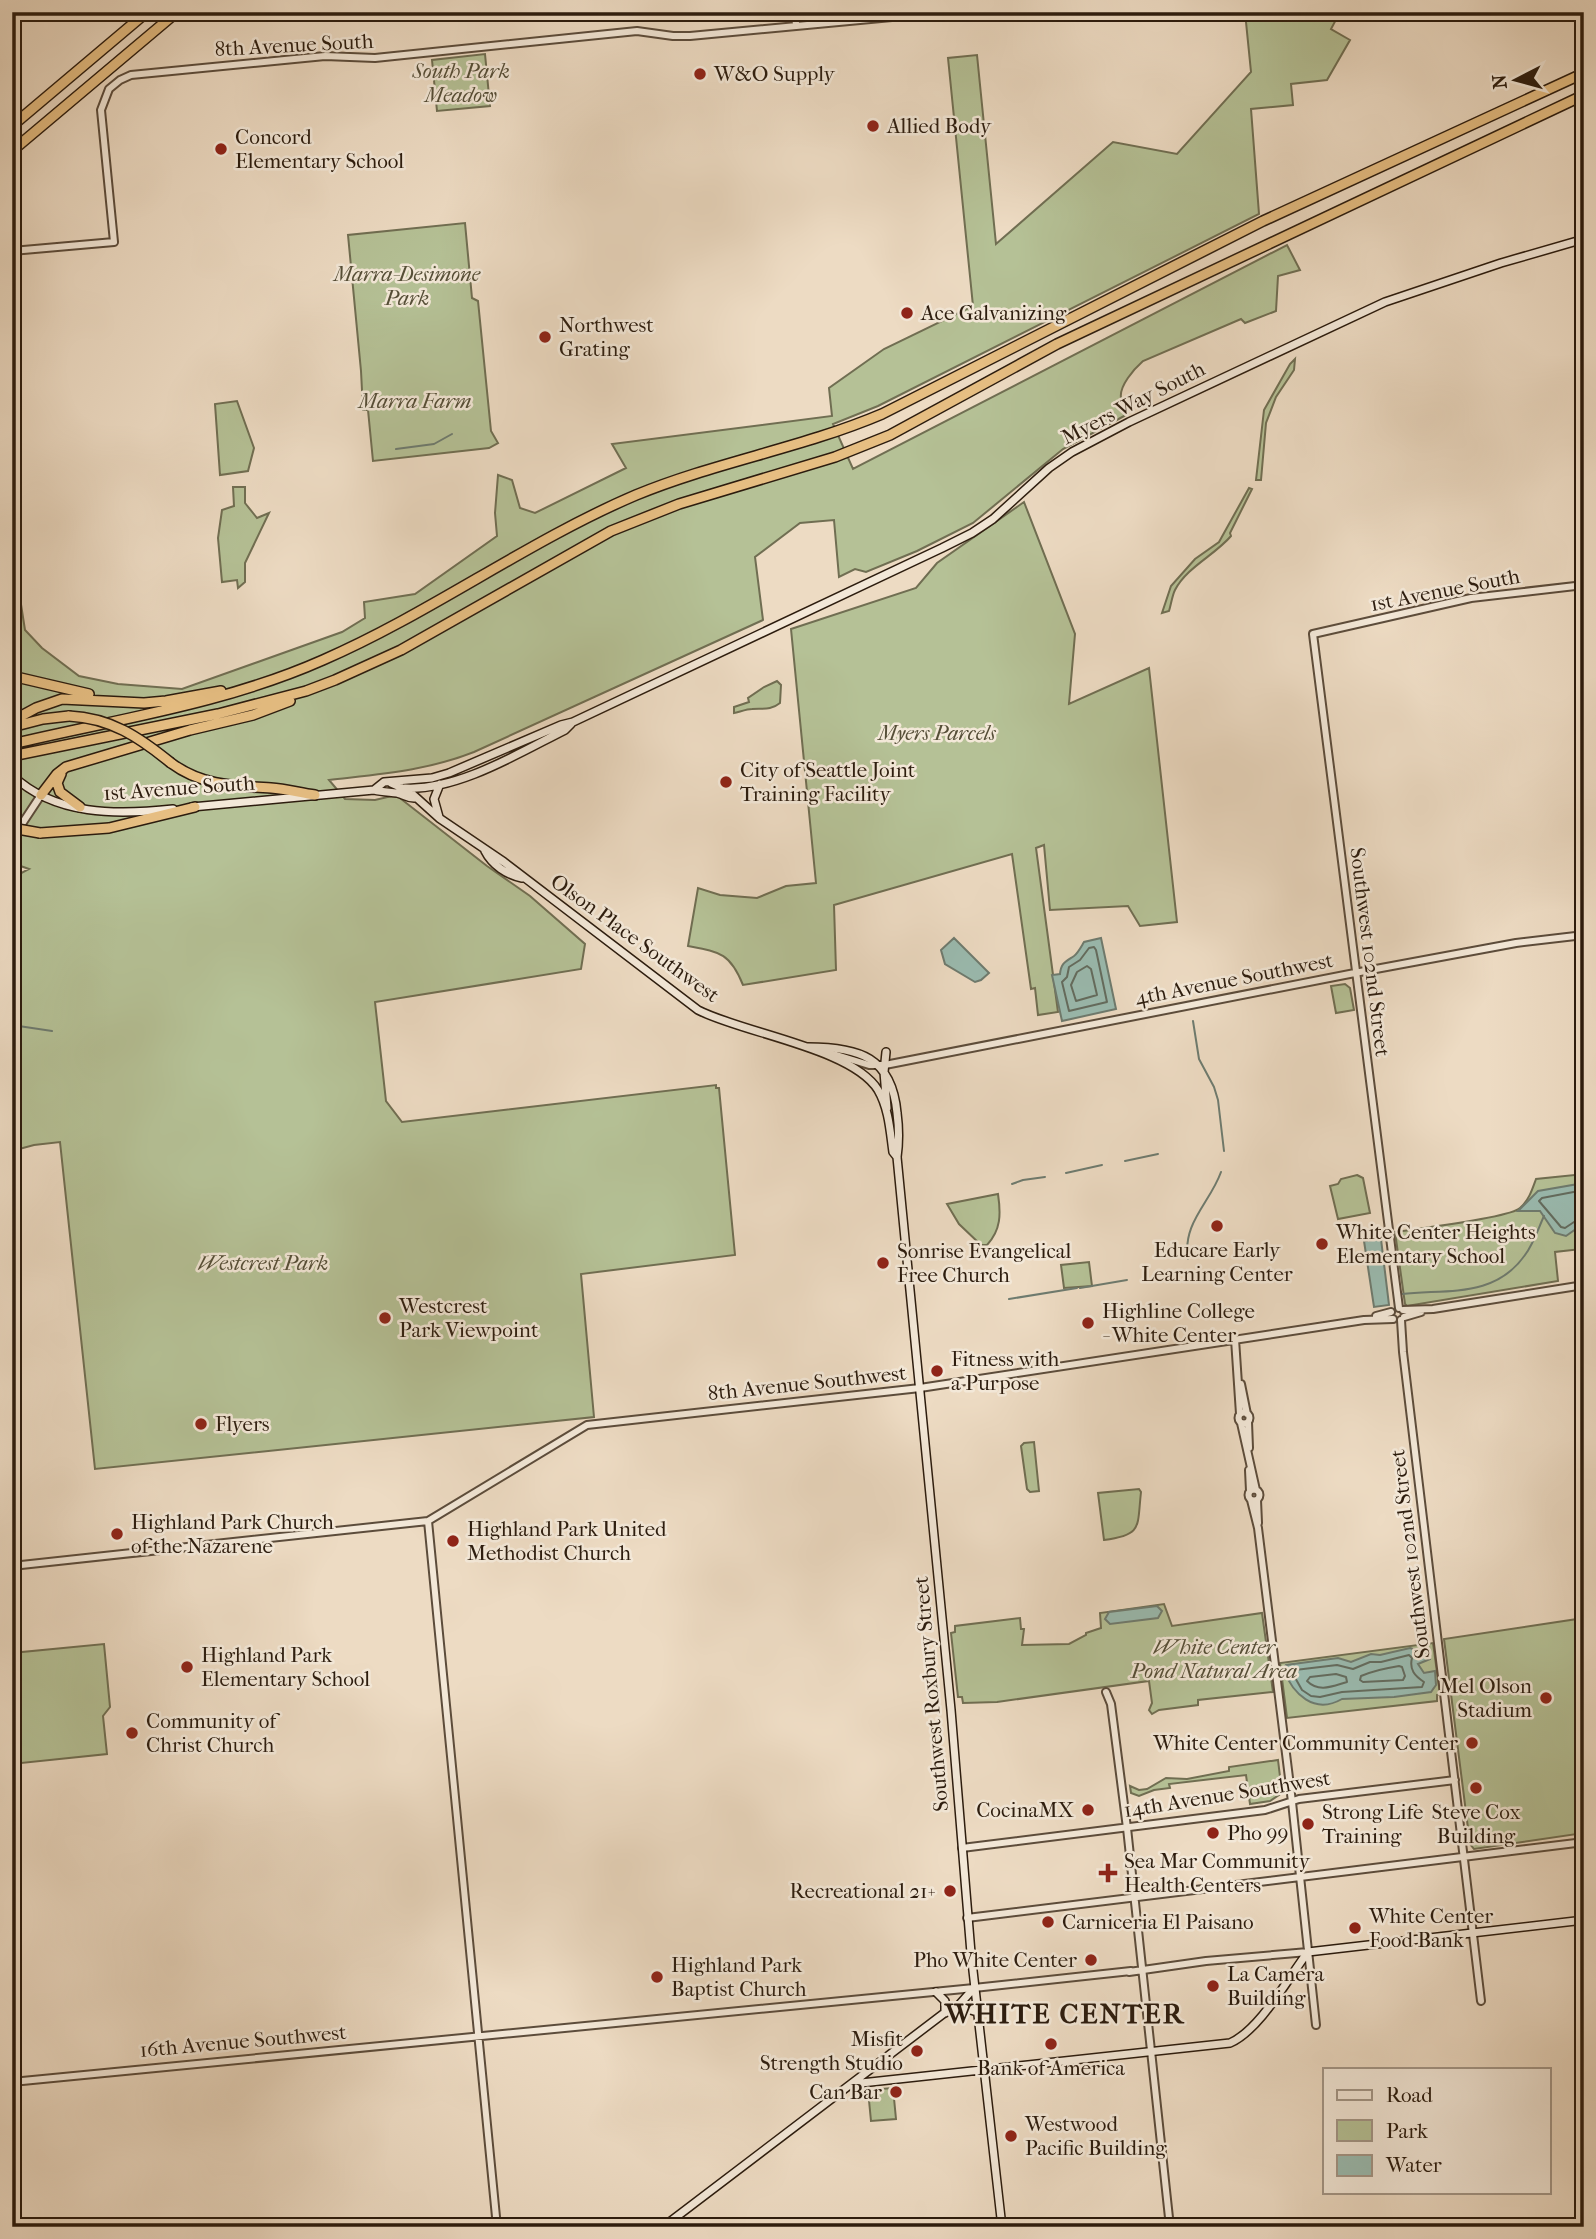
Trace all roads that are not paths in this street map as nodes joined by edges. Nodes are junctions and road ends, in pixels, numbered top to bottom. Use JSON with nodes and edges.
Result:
{"nodes":[{"id":1,"x":147,"y":12,"type":"edge"},
{"id":2,"x":177,"y":12,"type":"edge"},
{"id":3,"x":795,"y":12,"type":"edge"},
{"id":4,"x":945,"y":12,"type":"edge"},
{"id":5,"x":796,"y":26,"type":"junction"},
{"id":6,"x":1584,"y":73,"type":"edge"},
{"id":7,"x":1584,"y":94,"type":"edge"},
{"id":8,"x":12,"y":127,"type":"edge"},
{"id":9,"x":12,"y":151,"type":"edge"},
{"id":10,"x":1584,"y":239,"type":"edge"},
{"id":11,"x":12,"y":251,"type":"edge"},
{"id":12,"x":1584,"y":585,"type":"edge"},
{"id":13,"x":1313,"y":634,"type":"joint"},
{"id":14,"x":12,"y":676,"type":"edge"},
{"id":15,"x":254,"y":685,"type":"junction"},
{"id":16,"x":306,"y":691,"type":"junction"},
{"id":17,"x":118,"y":701,"type":"junction"},
{"id":18,"x":12,"y":721,"type":"edge"},
{"id":19,"x":573,"y":722,"type":"junction"},
{"id":20,"x":12,"y":727,"type":"edge"},
{"id":21,"x":12,"y":744,"type":"edge"},
{"id":22,"x":12,"y":756,"type":"edge"},
{"id":23,"x":66,"y":767,"type":"junction"},
{"id":24,"x":15,"y":777,"type":"edge"},
{"id":25,"x":432,"y":778,"type":"junction"},
{"id":26,"x":384,"y":782,"type":"junction"},
{"id":27,"x":440,"y":784,"type":"junction"},
{"id":28,"x":377,"y":791,"type":"junction"},
{"id":29,"x":410,"y":792,"type":"junction"},
{"id":30,"x":41,"y":795,"type":"junction"},
{"id":31,"x":315,"y":795,"type":"junction"},
{"id":32,"x":80,"y":807,"type":"junction"},
{"id":33,"x":195,"y":807,"type":"junction"},
{"id":34,"x":439,"y":817,"type":"junction"},
{"id":35,"x":12,"y":828,"type":"edge"},
{"id":36,"x":12,"y":839,"type":"edge"},
{"id":37,"x":1584,"y":934,"type":"edge"},
{"id":38,"x":1355,"y":973,"type":"junction"},
{"id":39,"x":808,"y":1047,"type":"junction"},
{"id":40,"x":886,"y":1065,"type":"junction"},
{"id":41,"x":874,"y":1085,"type":"joint"},
{"id":42,"x":887,"y":1112,"type":"junction"},
{"id":43,"x":897,"y":1157,"type":"junction"},
{"id":44,"x":1584,"y":1285,"type":"edge"},
{"id":45,"x":1398,"y":1314,"type":"junction"},
{"id":46,"x":1235,"y":1339,"type":"junction"},
{"id":47,"x":920,"y":1388,"type":"junction"},
{"id":48,"x":428,"y":1521,"type":"junction"},
{"id":49,"x":12,"y":1566,"type":"edge"},
{"id":50,"x":1106,"y":1692,"type":"dead end"},
{"id":51,"x":1455,"y":1780,"type":"junction"},
{"id":52,"x":1292,"y":1802,"type":"junction"},
{"id":53,"x":1127,"y":1828,"type":"junction"},
{"id":54,"x":1584,"y":1842,"type":"edge"},
{"id":55,"x":962,"y":1848,"type":"junction"},
{"id":56,"x":1465,"y":1857,"type":"junction"},
{"id":57,"x":1300,"y":1877,"type":"junction"},
{"id":58,"x":1135,"y":1899,"type":"junction"},
{"id":59,"x":967,"y":1918,"type":"junction"},
{"id":60,"x":1584,"y":1920,"type":"edge"},
{"id":61,"x":1474,"y":1931,"type":"junction"},
{"id":62,"x":1308,"y":1952,"type":"junction"},
{"id":63,"x":1143,"y":1970,"type":"junction"},
{"id":64,"x":974,"y":1989,"type":"junction"},
{"id":65,"x":936,"y":1992,"type":"junction"},
{"id":66,"x":1481,"y":2001,"type":"dead end"},
{"id":67,"x":958,"y":2006,"type":"junction"},
{"id":68,"x":977,"y":2011,"type":"junction"},
{"id":69,"x":945,"y":2013,"type":"junction"},
{"id":70,"x":1315,"y":2025,"type":"dead end"},
{"id":71,"x":477,"y":2036,"type":"junction"},
{"id":72,"x":1151,"y":2051,"type":"junction"},
{"id":73,"x":883,"y":2060,"type":"junction"},
{"id":74,"x":982,"y":2071,"type":"junction"},
{"id":75,"x":890,"y":2080,"type":"junction"},
{"id":76,"x":12,"y":2082,"type":"edge"},
{"id":77,"x":852,"y":2084,"type":"junction"},
{"id":78,"x":497,"y":2227,"type":"edge"},
{"id":79,"x":663,"y":2227,"type":"edge"},
{"id":80,"x":1002,"y":2227,"type":"edge"},
{"id":81,"x":1170,"y":2227,"type":"edge"}],
"edges":[{"from":1,"to":8,"type":"highway"},
{"from":2,"to":9,"type":"highway"},
{"from":3,"to":5,"type":"street"},
{"from":4,"to":5,"type":"street","name":"8th Avenue South"},
{"from":5,"to":11,"type":"street","name":"8th Avenue South"},
{"from":6,"to":15,"type":"highway"},
{"from":7,"to":16,"type":"highway"},
{"from":10,"to":19,"type":"main road","name":"Myers Way South"},
{"from":12,"to":13,"type":"street","name":"1st Avenue South"},
{"from":13,"to":38,"type":"street","name":"Southwest 102nd Street"},
{"from":14,"to":17,"type":"highway"},
{"from":15,"to":17,"type":"highway"},
{"from":15,"to":21,"type":"highway"},
{"from":16,"to":22,"type":"highway"},
{"from":16,"to":23,"type":"highway"},
{"from":17,"to":18,"type":"highway"},
{"from":19,"to":25,"type":"main road","name":"Myers Way South"},
{"from":19,"to":27,"type":"main road","name":"Myers Way South"},
{"from":20,"to":31,"type":"highway","bridge":true},
{"from":23,"to":30,"type":"highway"},
{"from":23,"to":32,"type":"highway"},
{"from":24,"to":30,"type":"main road","name":"1st Avenue South"},
{"from":25,"to":26,"type":"main road","name":"Myers Way South"},
{"from":25,"to":29,"type":"main road"},
{"from":26,"to":28,"type":"main road"},
{"from":26,"to":29,"type":"main road","name":"Olson Place Southwest"},
{"from":27,"to":29,"type":"main road","name":"Myers Way South"},
{"from":27,"to":34,"type":"main road"},
{"from":28,"to":29,"type":"main road","name":"Myers Way South"},
{"from":28,"to":29,"type":"main road","name":"Olson Place Southwest"},
{"from":28,"to":31,"type":"main road","name":"1st Avenue South"},
{"from":29,"to":34,"type":"main road","name":"Olson Place Southwest"},
{"from":30,"to":32,"type":"main road","name":"1st Avenue South"},
{"from":30,"to":36,"type":"street"},
{"from":31,"to":33,"type":"main road","name":"1st Avenue South"},
{"from":32,"to":33,"type":"main road","name":"1st Avenue South"},
{"from":33,"to":35,"type":"highway","bridge":true},
{"from":34,"to":39,"type":"main road","name":"Olson Place Southwest"},
{"from":37,"to":38,"type":"street","name":"4th Avenue Southwest"},
{"from":38,"to":40,"type":"street","name":"4th Avenue Southwest"},
{"from":38,"to":45,"type":"street","name":"Southwest 102nd Street"},
{"from":39,"to":40,"type":"street"},
{"from":39,"to":40,"type":"main road","name":"Olson Place Southwest"},
{"from":39,"to":41,"type":"main road","name":"Olson Place Southwest"},
{"from":40,"to":42,"type":"main road"},
{"from":40,"to":43,"type":"main road","name":"Southwest Roxbury Street"},
{"from":41,"to":42,"type":"main road","name":"Southwest Roxbury Street"},
{"from":42,"to":43,"type":"main road","name":"Southwest Roxbury Street"},
{"from":43,"to":47,"type":"main road","name":"Southwest Roxbury Street"},
{"from":44,"to":45,"type":"street","name":"8th Avenue Southwest"},
{"from":45,"to":46,"type":"street","name":"8th Avenue Southwest"},
{"from":45,"to":51,"type":"street","name":"Southwest 102nd Street"},
{"from":46,"to":47,"type":"street","name":"8th Avenue Southwest"},
{"from":46,"to":52,"type":"street"},
{"from":47,"to":48,"type":"street","name":"8th Avenue Southwest"},
{"from":47,"to":55,"type":"main road","name":"Southwest Roxbury Street"},
{"from":48,"to":49,"type":"street"},
{"from":48,"to":71,"type":"street"},
{"from":50,"to":53,"type":"street"},
{"from":51,"to":52,"type":"street","name":"14th Avenue Southwest"},
{"from":51,"to":56,"type":"street","name":"Southwest 102nd Street"},
{"from":52,"to":53,"type":"street","name":"14th Avenue Southwest"},
{"from":52,"to":57,"type":"street"},
{"from":53,"to":55,"type":"street","name":"14th Avenue Southwest"},
{"from":53,"to":58,"type":"street"},
{"from":54,"to":56,"type":"street"},
{"from":55,"to":59,"type":"main road","name":"Southwest Roxbury Street"},
{"from":56,"to":57,"type":"street"},
{"from":56,"to":61,"type":"street","name":"Southwest 102nd Street"},
{"from":57,"to":58,"type":"street"},
{"from":57,"to":62,"type":"street"},
{"from":58,"to":59,"type":"street"},
{"from":58,"to":63,"type":"street"},
{"from":59,"to":64,"type":"main road","name":"Southwest Roxbury Street"},
{"from":60,"to":61,"type":"main road"},
{"from":61,"to":62,"type":"main road"},
{"from":61,"to":66,"type":"street","name":"Southwest 102nd Street"},
{"from":62,"to":63,"type":"street","name":"16th Avenue Southwest"},
{"from":62,"to":70,"type":"street"},
{"from":62,"to":72,"type":"main road"},
{"from":63,"to":64,"type":"street","name":"16th Avenue Southwest"},
{"from":63,"to":72,"type":"street"},
{"from":64,"to":65,"type":"street","name":"16th Avenue Southwest"},
{"from":64,"to":67,"type":"main road"},
{"from":64,"to":68,"type":"main road","name":"Southwest Roxbury Street"},
{"from":65,"to":69,"type":"main road"},
{"from":65,"to":71,"type":"street","name":"16th Avenue Southwest"},
{"from":67,"to":68,"type":"main road"},
{"from":67,"to":69,"type":"main road"},
{"from":68,"to":74,"type":"main road","name":"Southwest Roxbury Street"},
{"from":69,"to":73,"type":"main road"},
{"from":71,"to":76,"type":"street","name":"16th Avenue Southwest"},
{"from":71,"to":78,"type":"street"},
{"from":72,"to":74,"type":"main road"},
{"from":72,"to":81,"type":"street"},
{"from":73,"to":75,"type":"main road"},
{"from":73,"to":77,"type":"main road"},
{"from":74,"to":75,"type":"main road"},
{"from":74,"to":80,"type":"main road","name":"Southwest Roxbury Street"},
{"from":75,"to":77,"type":"main road"},
{"from":77,"to":79,"type":"main road"}]}
